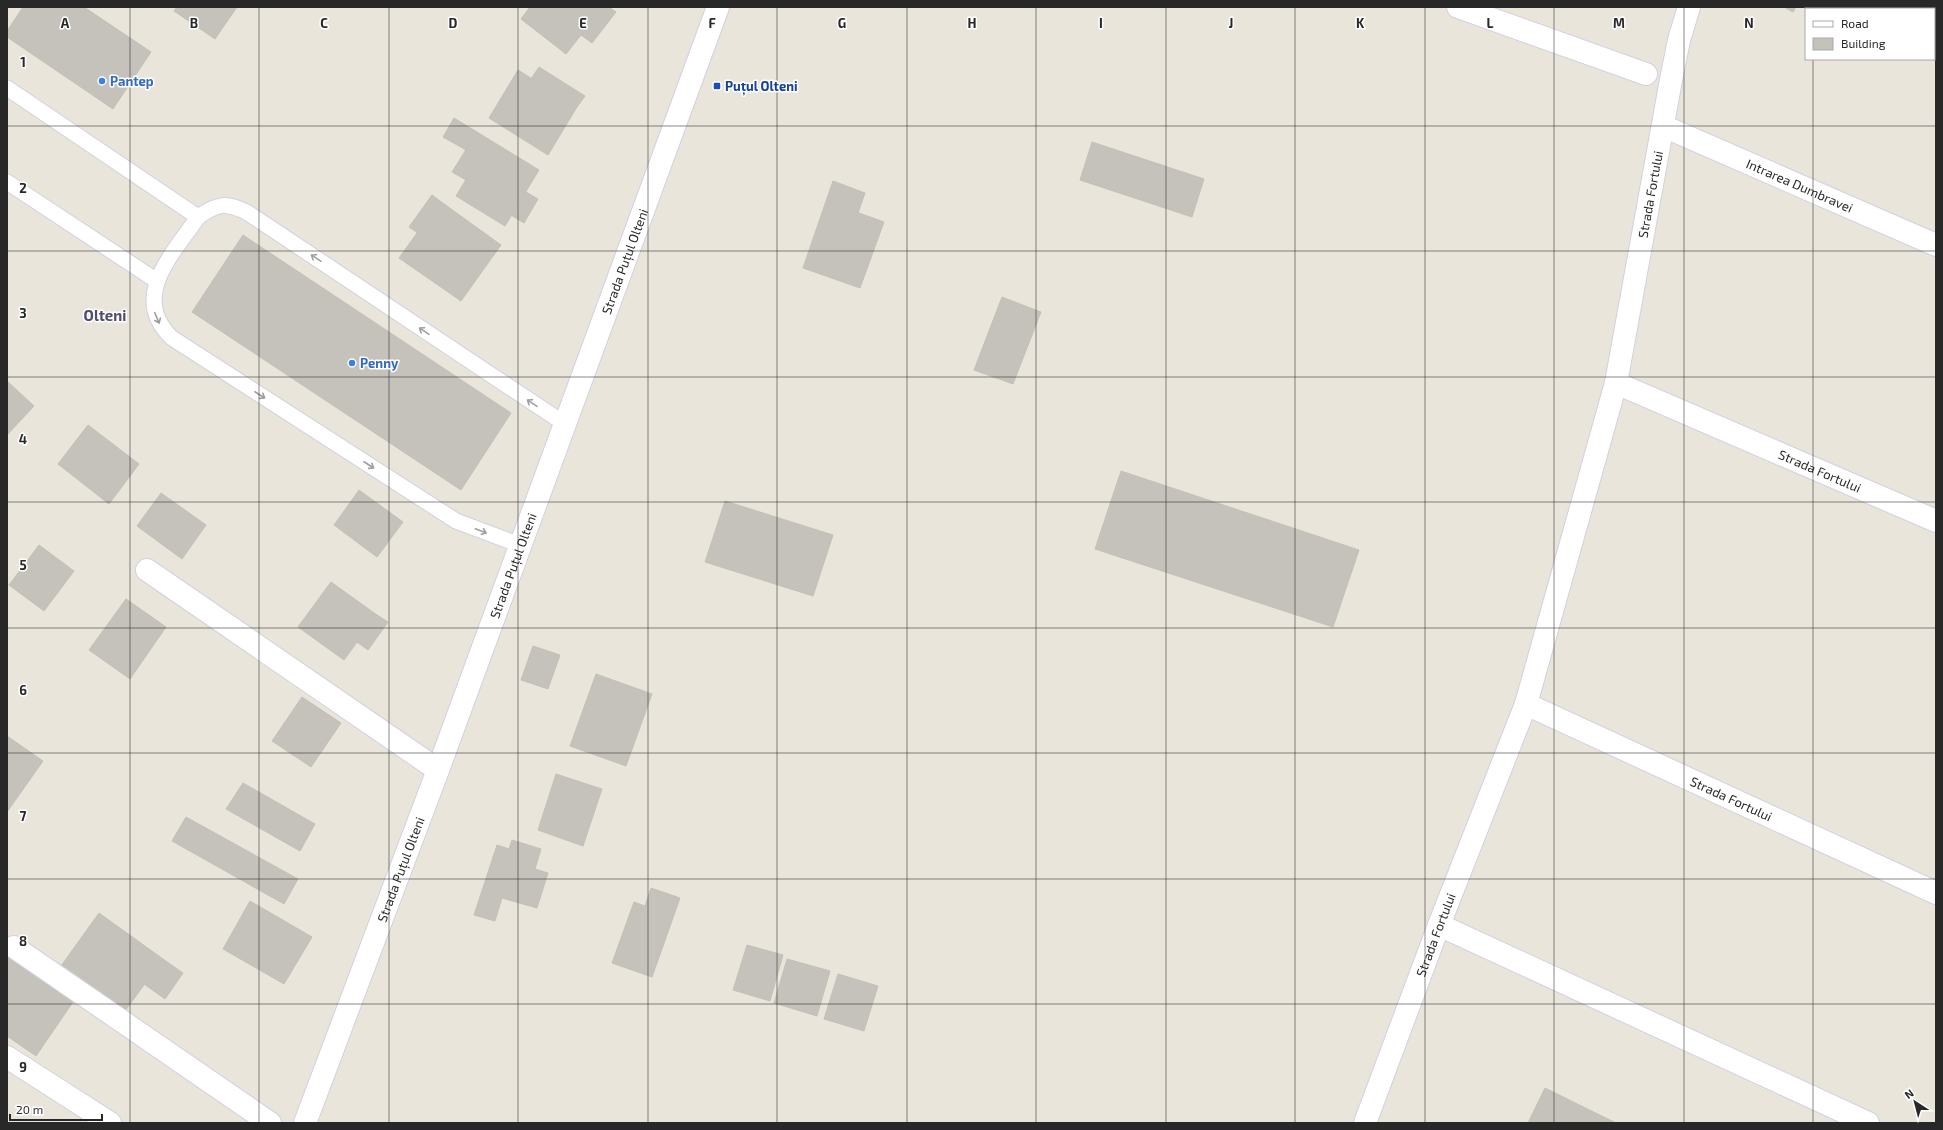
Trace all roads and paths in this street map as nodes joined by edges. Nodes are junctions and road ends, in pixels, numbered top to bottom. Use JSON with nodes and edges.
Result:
{"nodes":[{"id":1,"x":718,"y":7,"type":"edge"},
{"id":2,"x":1458,"y":7,"type":"edge"},
{"id":3,"x":1689,"y":7,"type":"edge"},
{"id":4,"x":1646,"y":74,"type":"dead end"},
{"id":5,"x":7,"y":88,"type":"edge"},
{"id":6,"x":1663,"y":126,"type":"junction"},
{"id":7,"x":7,"y":182,"type":"edge"},
{"id":8,"x":198,"y":217,"type":"junction"},
{"id":9,"x":1936,"y":245,"type":"edge"},
{"id":10,"x":157,"y":281,"type":"junction"},
{"id":11,"x":1616,"y":383,"type":"junction"},
{"id":12,"x":565,"y":424,"type":"junction"},
{"id":13,"x":1936,"y":521,"type":"edge"},
{"id":14,"x":520,"y":545,"type":"junction"},
{"id":15,"x":147,"y":570,"type":"dead end"},
{"id":16,"x":1526,"y":704,"type":"junction"},
{"id":17,"x":438,"y":770,"type":"junction"},
{"id":18,"x":1936,"y":893,"type":"edge"},
{"id":19,"x":1439,"y":925,"type":"junction"},
{"id":20,"x":14,"y":947,"type":"dead end"},
{"id":21,"x":7,"y":1057,"type":"edge"},
{"id":22,"x":110,"y":1123,"type":"edge"},
{"id":23,"x":270,"y":1123,"type":"edge"},
{"id":24,"x":305,"y":1123,"type":"edge"},
{"id":25,"x":1365,"y":1123,"type":"edge"},
{"id":26,"x":1868,"y":1123,"type":"edge"}],
"edges":[{"from":1,"to":12,"type":"street","name":"Strada Puțul Olteni"},
{"from":2,"to":4,"type":"street"},
{"from":3,"to":6,"type":"street","name":"Strada Fortului"},
{"from":5,"to":8,"type":"lane"},
{"from":6,"to":9,"type":"street","name":"Intrarea Dumbravei"},
{"from":6,"to":11,"type":"street","name":"Strada Fortului"},
{"from":7,"to":10,"type":"lane"},
{"from":8,"to":10,"type":"lane"},
{"from":12,"to":8,"type":"lane","one_way":true},
{"from":10,"to":14,"type":"lane","one_way":true},
{"from":11,"to":13,"type":"street","name":"Strada Fortului"},
{"from":11,"to":16,"type":"street","name":"Strada Fortului"},
{"from":12,"to":14,"type":"street","name":"Strada Puțul Olteni"},
{"from":14,"to":17,"type":"street","name":"Strada Puțul Olteni"},
{"from":15,"to":17,"type":"street"},
{"from":16,"to":18,"type":"street","name":"Strada Fortului"},
{"from":16,"to":19,"type":"street","name":"Strada Fortului"},
{"from":17,"to":24,"type":"street","name":"Strada Puțul Olteni"},
{"from":19,"to":25,"type":"street","name":"Strada Fortului"},
{"from":19,"to":26,"type":"street"},
{"from":20,"to":23,"type":"street"},
{"from":21,"to":22,"type":"street"}]}
